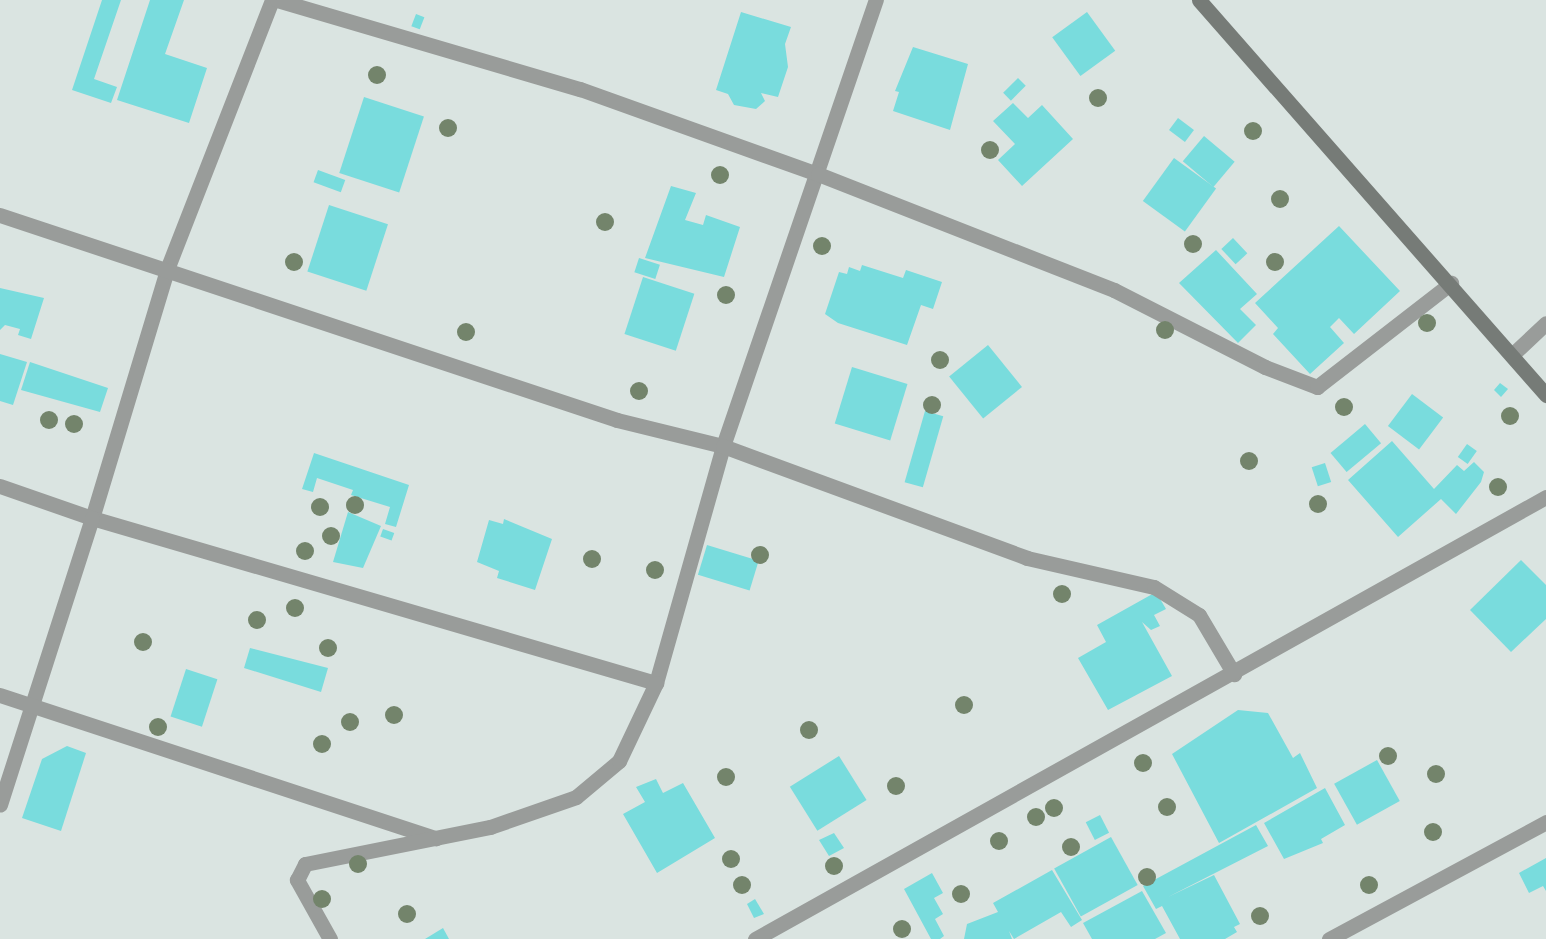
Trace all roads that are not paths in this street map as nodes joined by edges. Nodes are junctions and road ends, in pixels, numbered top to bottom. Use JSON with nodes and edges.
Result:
{"nodes":[{"id":1,"x":272,"y":0,"type":"edge"},
{"id":2,"x":277,"y":0,"type":"edge"},
{"id":3,"x":876,"y":0,"type":"edge"},
{"id":4,"x":1199,"y":0,"type":"edge"},
{"id":5,"x":818,"y":174,"type":"junction"},
{"id":6,"x":0,"y":215,"type":"edge"},
{"id":7,"x":167,"y":270,"type":"junction"},
{"id":8,"x":1451,"y":283,"type":"junction"},
{"id":9,"x":1546,"y":323,"type":"edge"},
{"id":10,"x":1513,"y":354,"type":"junction"},
{"id":11,"x":1546,"y":395,"type":"edge"},
{"id":12,"x":723,"y":446,"type":"junction"},
{"id":13,"x":0,"y":486,"type":"edge"},
{"id":14,"x":1546,"y":496,"type":"edge"},
{"id":15,"x":92,"y":518,"type":"junction"},
{"id":16,"x":1234,"y":674,"type":"junction"},
{"id":17,"x":657,"y":683,"type":"junction"},
{"id":18,"x":0,"y":695,"type":"edge"},
{"id":19,"x":34,"y":706,"type":"junction"},
{"id":20,"x":0,"y":805,"type":"edge"},
{"id":21,"x":1546,"y":822,"type":"edge"},
{"id":22,"x":438,"y":838,"type":"junction"},
{"id":23,"x":330,"y":939,"type":"edge"},
{"id":24,"x":755,"y":939,"type":"edge"},
{"id":25,"x":1329,"y":939,"type":"edge"}],
"edges":[{"from":1,"to":7,"type":"street"},
{"from":2,"to":5,"type":"street"},
{"from":3,"to":5,"type":"street"},
{"from":4,"to":8,"type":"main road"},
{"from":5,"to":8,"type":"street"},
{"from":5,"to":12,"type":"street"},
{"from":6,"to":7,"type":"street"},
{"from":7,"to":12,"type":"street"},
{"from":7,"to":15,"type":"street"},
{"from":8,"to":10,"type":"main road"},
{"from":9,"to":10,"type":"street"},
{"from":10,"to":11,"type":"main road"},
{"from":12,"to":16,"type":"street"},
{"from":12,"to":17,"type":"street"},
{"from":13,"to":15,"type":"street"},
{"from":14,"to":16,"type":"street"},
{"from":15,"to":17,"type":"street"},
{"from":15,"to":19,"type":"street"},
{"from":16,"to":24,"type":"street"},
{"from":17,"to":22,"type":"street"},
{"from":18,"to":19,"type":"street"},
{"from":19,"to":20,"type":"street"},
{"from":19,"to":22,"type":"street"},
{"from":21,"to":25,"type":"street"},
{"from":22,"to":23,"type":"street"}]}
